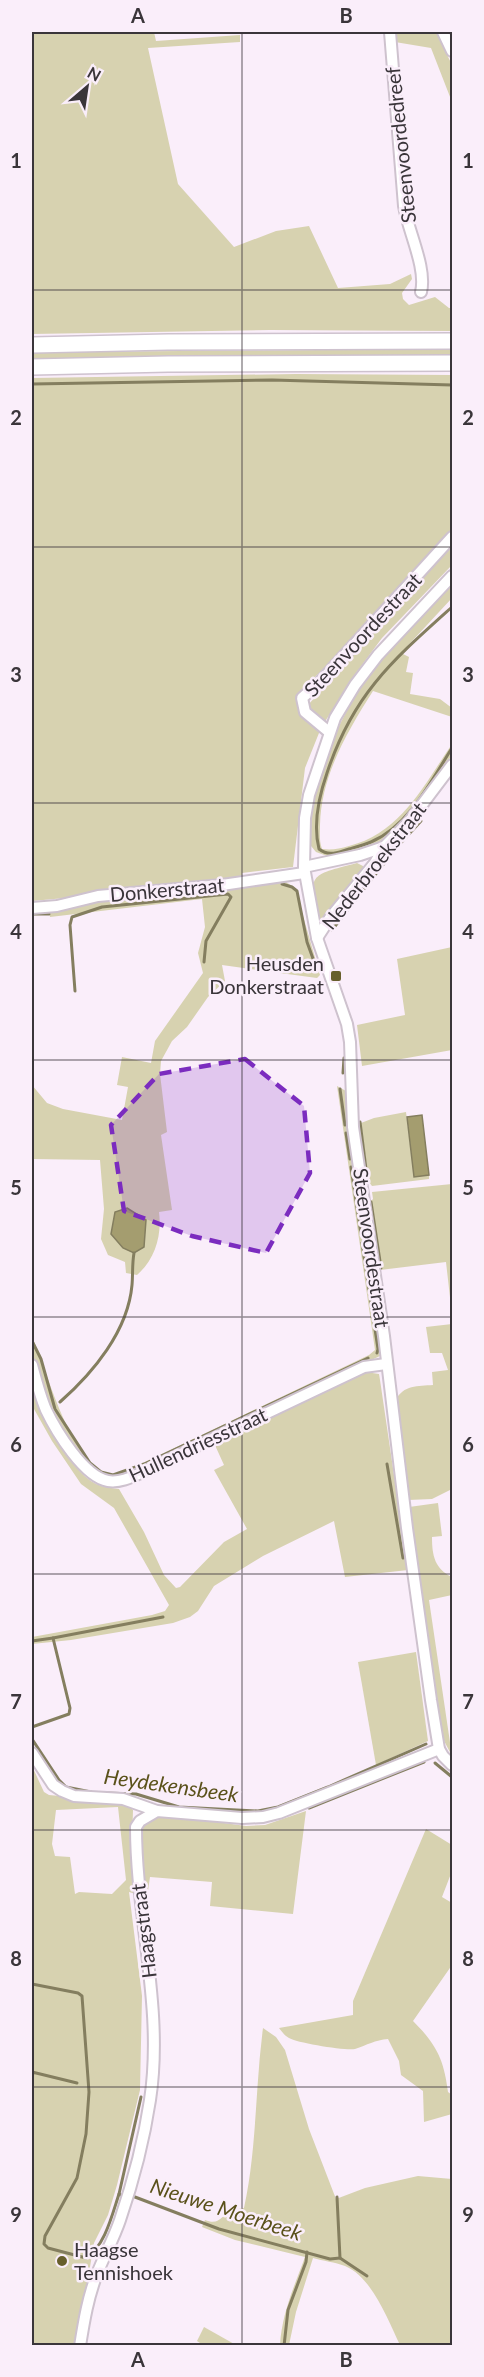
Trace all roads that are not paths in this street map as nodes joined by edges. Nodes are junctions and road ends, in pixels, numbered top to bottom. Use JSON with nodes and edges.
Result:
{"nodes":[{"id":1,"x":390,"y":32,"type":"edge"},
{"id":2,"x":443,"y":32,"type":"edge"},
{"id":3,"x":453,"y":51,"type":"edge"},
{"id":4,"x":421,"y":292,"type":"dead end"},
{"id":5,"x":453,"y":341,"type":"edge"},
{"id":6,"x":32,"y":345,"type":"edge"},
{"id":7,"x":453,"y":363,"type":"edge"},
{"id":8,"x":32,"y":367,"type":"edge"},
{"id":9,"x":453,"y":537,"type":"edge"},
{"id":10,"x":453,"y":576,"type":"edge"},
{"id":11,"x":329,"y":732,"type":"junction"},
{"id":12,"x":453,"y":765,"type":"edge"},
{"id":13,"x":384,"y":847,"type":"junction"},
{"id":14,"x":304,"y":870,"type":"junction"},
{"id":15,"x":32,"y":908,"type":"edge"},
{"id":16,"x":317,"y":938,"type":"junction"},
{"id":17,"x":386,"y":1364,"type":"junction"},
{"id":18,"x":32,"y":1365,"type":"edge"},
{"id":19,"x":439,"y":1749,"type":"junction"},
{"id":20,"x":32,"y":1753,"type":"edge"},
{"id":21,"x":453,"y":1765,"type":"edge"},
{"id":22,"x":157,"y":1811,"type":"junction"},
{"id":23,"x":80,"y":2346,"type":"edge"}],
"edges":[{"from":1,"to":4,"type":"street","name":"Steenvoordedreef"},
{"from":2,"to":3,"type":"street"},
{"from":5,"to":6,"type":"highway"},
{"from":7,"to":8,"type":"highway"},
{"from":9,"to":11,"type":"street","name":"Steenvoordestraat"},
{"from":10,"to":11,"type":"street","name":"Steenvoordestraat"},
{"from":11,"to":14,"type":"street","name":"Steenvoordestraat"},
{"from":12,"to":13,"type":"street","name":"Nederbroekstraat"},
{"from":13,"to":14,"type":"street","name":"Donkerstraat"},
{"from":13,"to":16,"type":"street","name":"Nederbroekstraat"},
{"from":14,"to":15,"type":"street","name":"Donkerstraat"},
{"from":14,"to":16,"type":"street","name":"Steenvoordestraat"},
{"from":16,"to":17,"type":"street","name":"Steenvoordestraat"},
{"from":17,"to":18,"type":"street","name":"Hullendriesstraat"},
{"from":17,"to":19,"type":"street","name":"Steenvoordestraat"},
{"from":19,"to":21,"type":"street"},
{"from":19,"to":22,"type":"street"},
{"from":20,"to":22,"type":"street"},
{"from":22,"to":23,"type":"street","name":"Haagstraat"}]}
